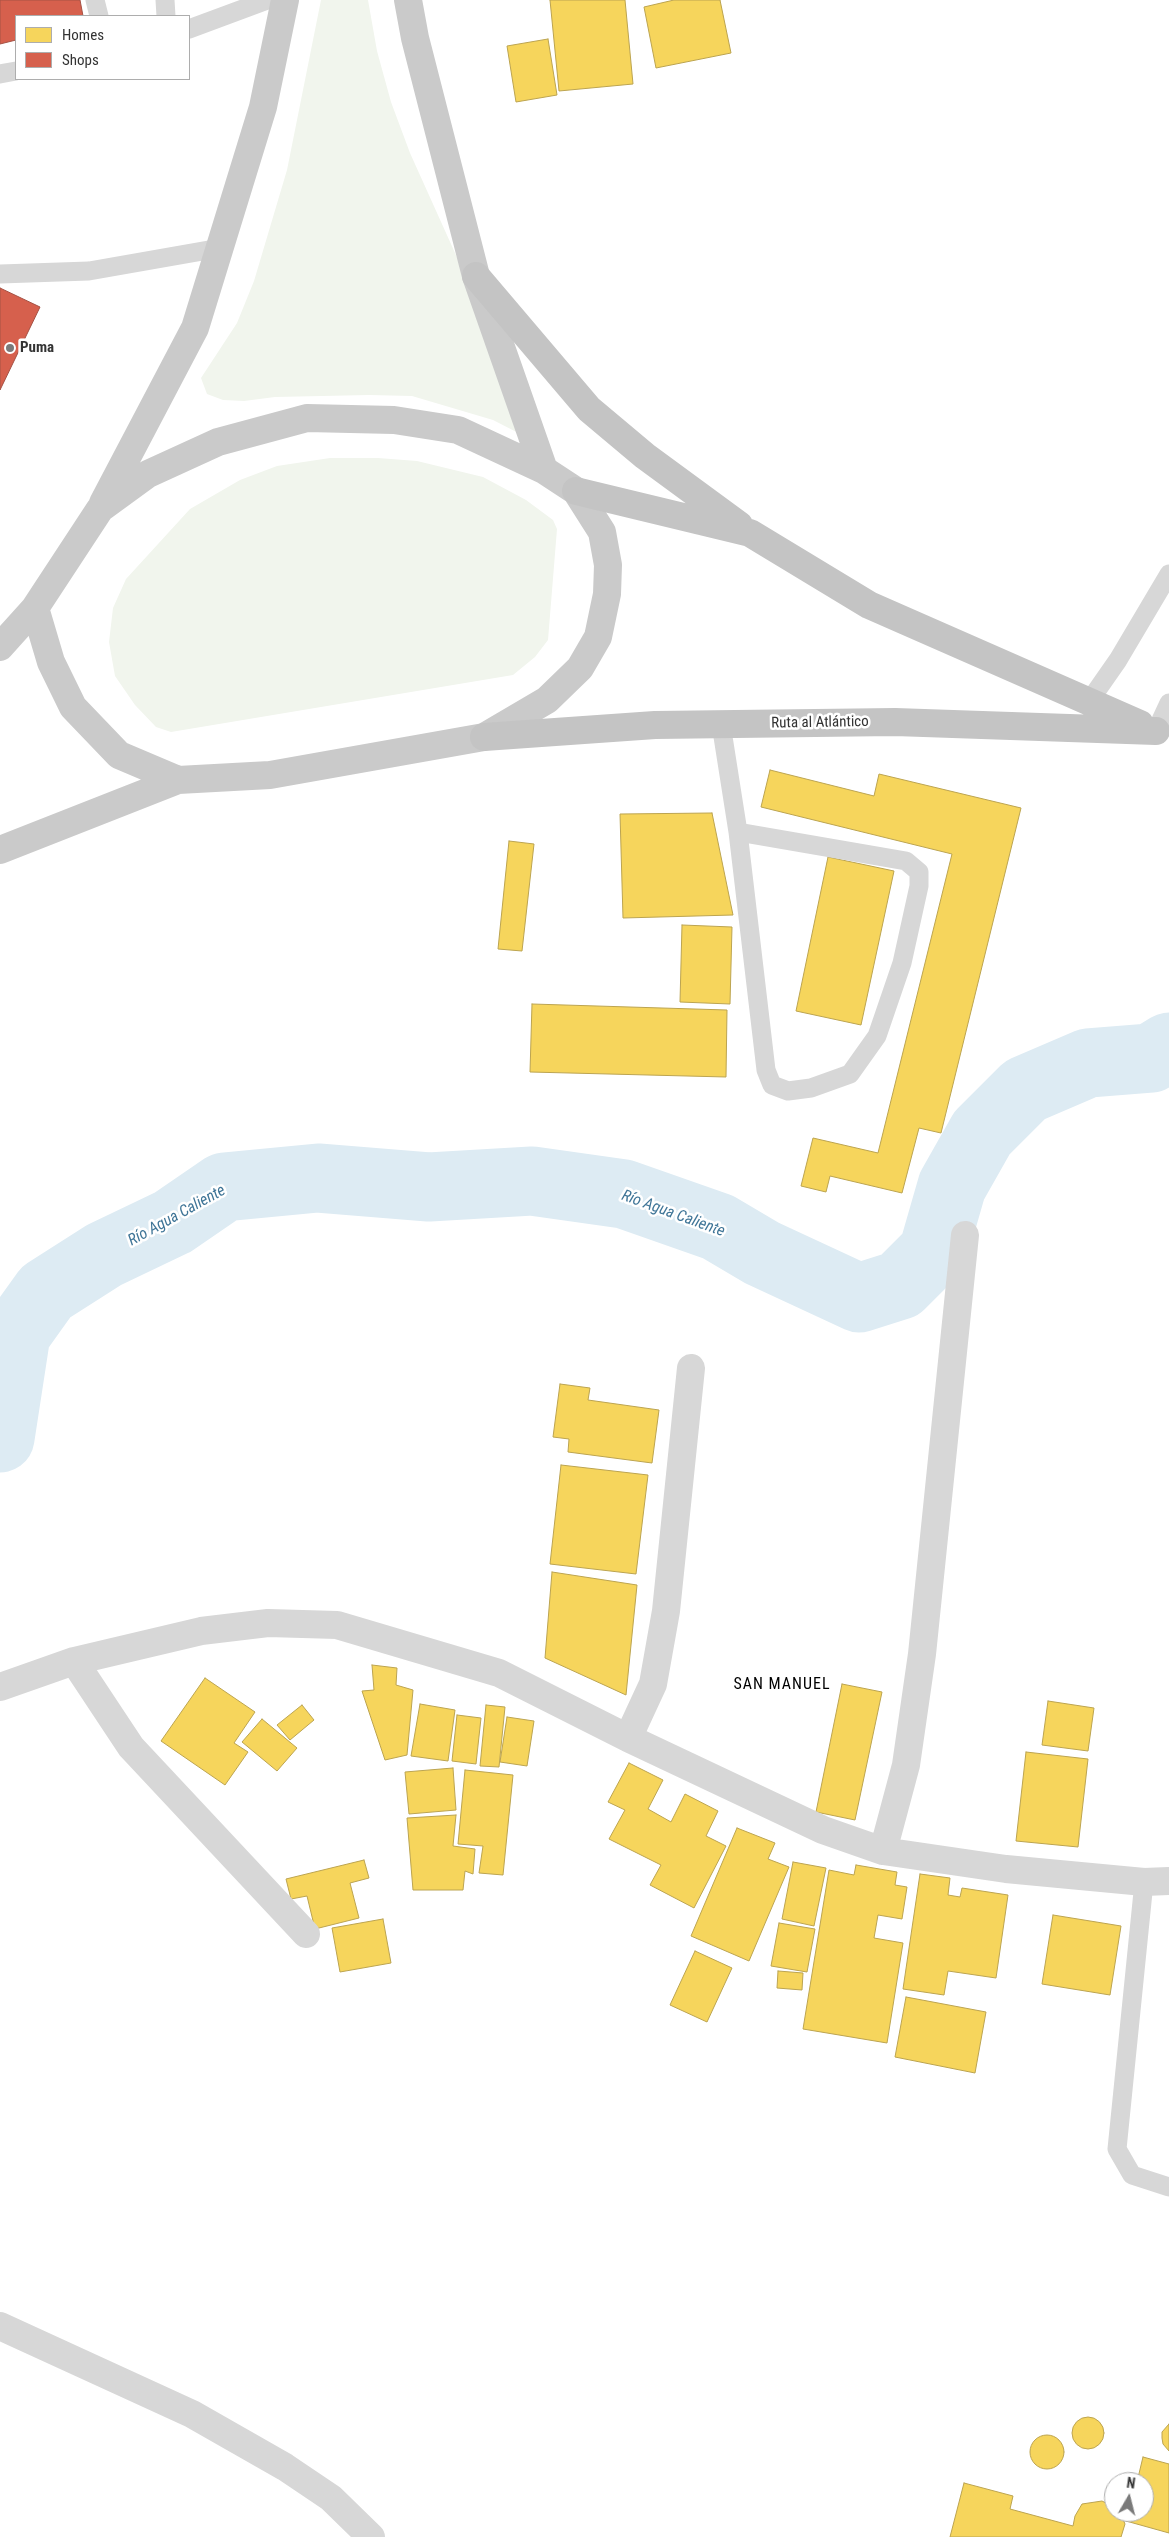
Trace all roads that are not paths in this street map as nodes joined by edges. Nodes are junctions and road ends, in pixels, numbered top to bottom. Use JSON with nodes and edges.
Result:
{"nodes":[{"id":1,"x":95,"y":0,"type":"edge"},
{"id":2,"x":165,"y":0,"type":"edge"},
{"id":3,"x":267,"y":0,"type":"edge"},
{"id":4,"x":285,"y":0,"type":"edge"},
{"id":5,"x":408,"y":0,"type":"edge"},
{"id":6,"x":98,"y":15,"type":"edge"},
{"id":7,"x":166,"y":15,"type":"edge"},
{"id":8,"x":190,"y":29,"type":"edge"},
{"id":9,"x":15,"y":70,"type":"edge"},
{"id":10,"x":0,"y":74,"type":"edge"},
{"id":11,"x":220,"y":248,"type":"junction"},
{"id":12,"x":0,"y":274,"type":"edge"},
{"id":13,"x":476,"y":276,"type":"junction"},
{"id":14,"x":544,"y":470,"type":"junction"},
{"id":15,"x":576,"y":491,"type":"junction"},
{"id":16,"x":100,"y":509,"type":"junction"},
{"id":17,"x":750,"y":533,"type":"junction"},
{"id":18,"x":1169,"y":574,"type":"edge"},
{"id":19,"x":34,"y":608,"type":"junction"},
{"id":20,"x":0,"y":647,"type":"edge"},
{"id":21,"x":1088,"y":703,"type":"junction"},
{"id":22,"x":1169,"y":703,"type":"edge"},
{"id":23,"x":721,"y":724,"type":"junction"},
{"id":24,"x":1163,"y":733,"type":"edge"},
{"id":25,"x":484,"y":736,"type":"junction"},
{"id":26,"x":178,"y":780,"type":"junction"},
{"id":27,"x":738,"y":832,"type":"junction"},
{"id":28,"x":0,"y":850,"type":"edge"},
{"id":29,"x":965,"y":1235,"type":"dead end"},
{"id":30,"x":691,"y":1368,"type":"dead end"},
{"id":31,"x":74,"y":1661,"type":"junction"},
{"id":32,"x":0,"y":1687,"type":"edge"},
{"id":33,"x":628,"y":1738,"type":"junction"},
{"id":34,"x":883,"y":1851,"type":"junction"},
{"id":35,"x":1156,"y":1881,"type":"edge"},
{"id":36,"x":306,"y":1934,"type":"dead end"},
{"id":37,"x":1169,"y":2187,"type":"edge"},
{"id":38,"x":0,"y":2326,"type":"edge"},
{"id":39,"x":371,"y":2537,"type":"edge"}],
"edges":[{"from":1,"to":6,"type":"lane"},
{"from":2,"to":7,"type":"lane"},
{"from":3,"to":8,"type":"lane"},
{"from":4,"to":11,"type":"main road"},
{"from":5,"to":13,"type":"main road"},
{"from":9,"to":10,"type":"lane"},
{"from":11,"to":12,"type":"lane"},
{"from":11,"to":16,"type":"main road"},
{"from":13,"to":14,"type":"main road"},
{"from":13,"to":17,"type":"highway"},
{"from":14,"to":15,"type":"main road"},
{"from":14,"to":16,"type":"main road"},
{"from":15,"to":17,"type":"highway"},
{"from":15,"to":25,"type":"main road"},
{"from":16,"to":19,"type":"main road"},
{"from":17,"to":21,"type":"highway"},
{"from":18,"to":21,"type":"lane"},
{"from":19,"to":20,"type":"main road"},
{"from":19,"to":26,"type":"main road"},
{"from":21,"to":24,"type":"highway"},
{"from":22,"to":24,"type":"lane"},
{"from":23,"to":24,"type":"highway","name":"Ruta al Atlántico"},
{"from":23,"to":25,"type":"highway","name":"Ruta al Atlántico"},
{"from":23,"to":27,"type":"lane"},
{"from":25,"to":26,"type":"main road"},
{"from":26,"to":28,"type":"main road"},
{"from":27,"to":27,"type":"lane"},
{"from":29,"to":34,"type":"street"},
{"from":30,"to":33,"type":"street"},
{"from":31,"to":32,"type":"street"},
{"from":31,"to":33,"type":"street"},
{"from":31,"to":36,"type":"street"},
{"from":33,"to":34,"type":"street"},
{"from":34,"to":35,"type":"street"},
{"from":35,"to":37,"type":"lane"},
{"from":38,"to":39,"type":"street"}]}
